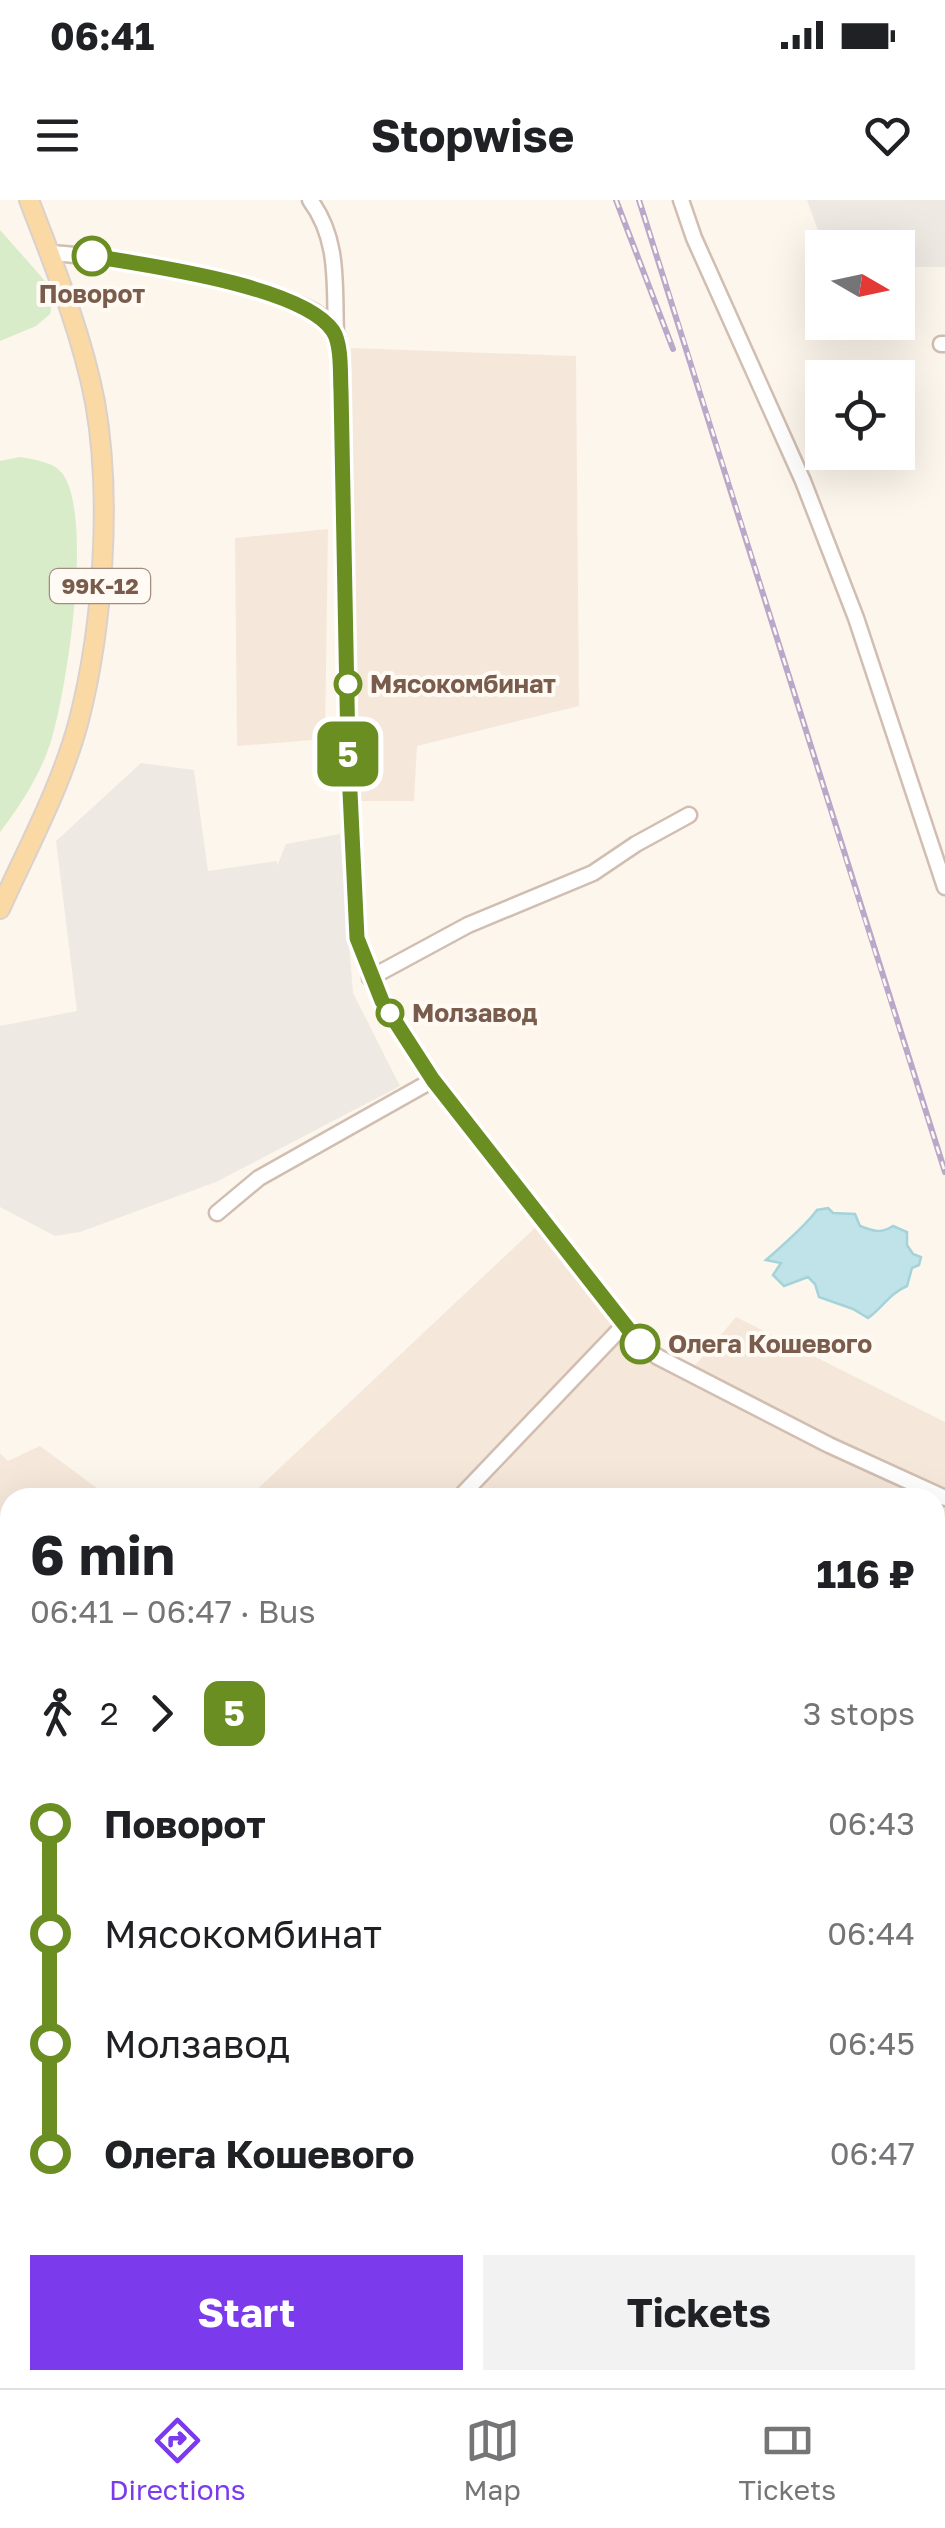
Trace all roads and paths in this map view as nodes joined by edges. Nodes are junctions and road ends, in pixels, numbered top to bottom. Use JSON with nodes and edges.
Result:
{"nodes":[{"id":1,"x":29,"y":200,"type":"edge"},
{"id":2,"x":310,"y":200,"type":"edge"},
{"id":3,"x":681,"y":200,"type":"edge"},
{"id":4,"x":49,"y":253,"type":"junction"},
{"id":5,"x":336,"y":335,"type":"junction"},
{"id":6,"x":689,"y":814,"type":"dead end"},
{"id":7,"x":945,"y":887,"type":"edge"},
{"id":8,"x":0,"y":909,"type":"edge"},
{"id":9,"x":370,"y":978,"type":"junction"},
{"id":10,"x":433,"y":1080,"type":"junction"},
{"id":11,"x":217,"y":1213,"type":"dead end"},
{"id":12,"x":624,"y":1325,"type":"junction"},
{"id":13,"x":468,"y":1488,"type":"edge"},
{"id":14,"x":923,"y":1488,"type":"edge"}],
"edges":[{"from":1,"to":4,"type":"main road","number":"99К-12"},
{"from":2,"to":5,"type":"street"},
{"from":3,"to":7,"type":"street"},
{"from":4,"to":5,"type":"street"},
{"from":4,"to":8,"type":"main road","number":"99К-12"},
{"from":5,"to":9,"type":"street"},
{"from":6,"to":9,"type":"street"},
{"from":9,"to":10,"type":"street"},
{"from":10,"to":11,"type":"street"},
{"from":10,"to":12,"type":"street"},
{"from":12,"to":13,"type":"street"},
{"from":12,"to":14,"type":"street"}]}
